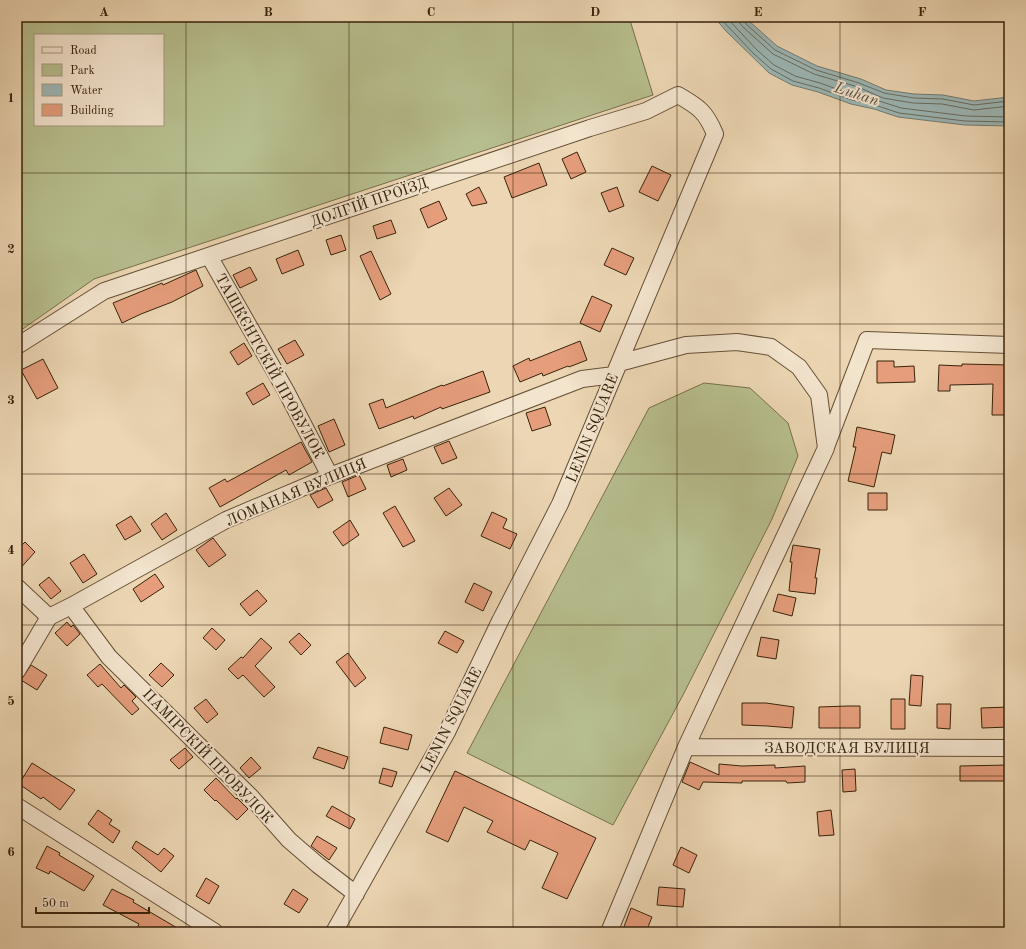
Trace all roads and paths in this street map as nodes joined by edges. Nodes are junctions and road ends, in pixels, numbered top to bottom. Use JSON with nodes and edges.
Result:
{"nodes":[{"id":1,"x":209,"y":256,"type":"junction"},
{"id":2,"x":1009,"y":345,"type":"edge"},
{"id":3,"x":17,"y":346,"type":"edge"},
{"id":4,"x":616,"y":369,"type":"junction"},
{"id":5,"x":826,"y":448,"type":"junction"},
{"id":6,"x":330,"y":476,"type":"junction"},
{"id":7,"x":17,"y":587,"type":"edge"},
{"id":8,"x":71,"y":606,"type":"junction"},
{"id":9,"x":49,"y":617,"type":"junction"},
{"id":10,"x":17,"y":671,"type":"edge"},
{"id":11,"x":686,"y":747,"type":"junction"},
{"id":12,"x":1009,"y":748,"type":"edge"},
{"id":13,"x":17,"y":806,"type":"edge"},
{"id":14,"x":356,"y":894,"type":"junction"},
{"id":15,"x":215,"y":932,"type":"edge"},
{"id":16,"x":334,"y":932,"type":"edge"},
{"id":17,"x":609,"y":932,"type":"edge"}],
"edges":[{"from":1,"to":3,"type":"street","name":"ДОЛГІЙ ПРОЇЗД"},
{"from":1,"to":4,"type":"street","name":"ДОЛГІЙ ПРОЇЗД"},
{"from":1,"to":6,"type":"street","name":"ТАШКЄНТСКІЙ ПРОВУЛОК"},
{"from":2,"to":5,"type":"street"},
{"from":4,"to":5,"type":"street","name":"LENIN SQUARE"},
{"from":4,"to":6,"type":"street","name":"ЛОМАНАЯ ВУЛИЦЯ"},
{"from":4,"to":14,"type":"street","name":"LENIN SQUARE"},
{"from":5,"to":11,"type":"street"},
{"from":6,"to":8,"type":"street","name":"ЛОМАНАЯ ВУЛИЦЯ"},
{"from":7,"to":9,"type":"street"},
{"from":8,"to":9,"type":"street","name":"ЛОМАНАЯ ВУЛИЦЯ"},
{"from":8,"to":14,"type":"street","name":"ПАМІРСКІЙ ПРОВУЛОК"},
{"from":9,"to":10,"type":"street"},
{"from":11,"to":12,"type":"street","name":"ЗАВОДСКАЯ ВУЛИЦЯ"},
{"from":11,"to":17,"type":"street"},
{"from":13,"to":15,"type":"street"},
{"from":14,"to":16,"type":"street","name":"LENIN SQUARE"}]}
